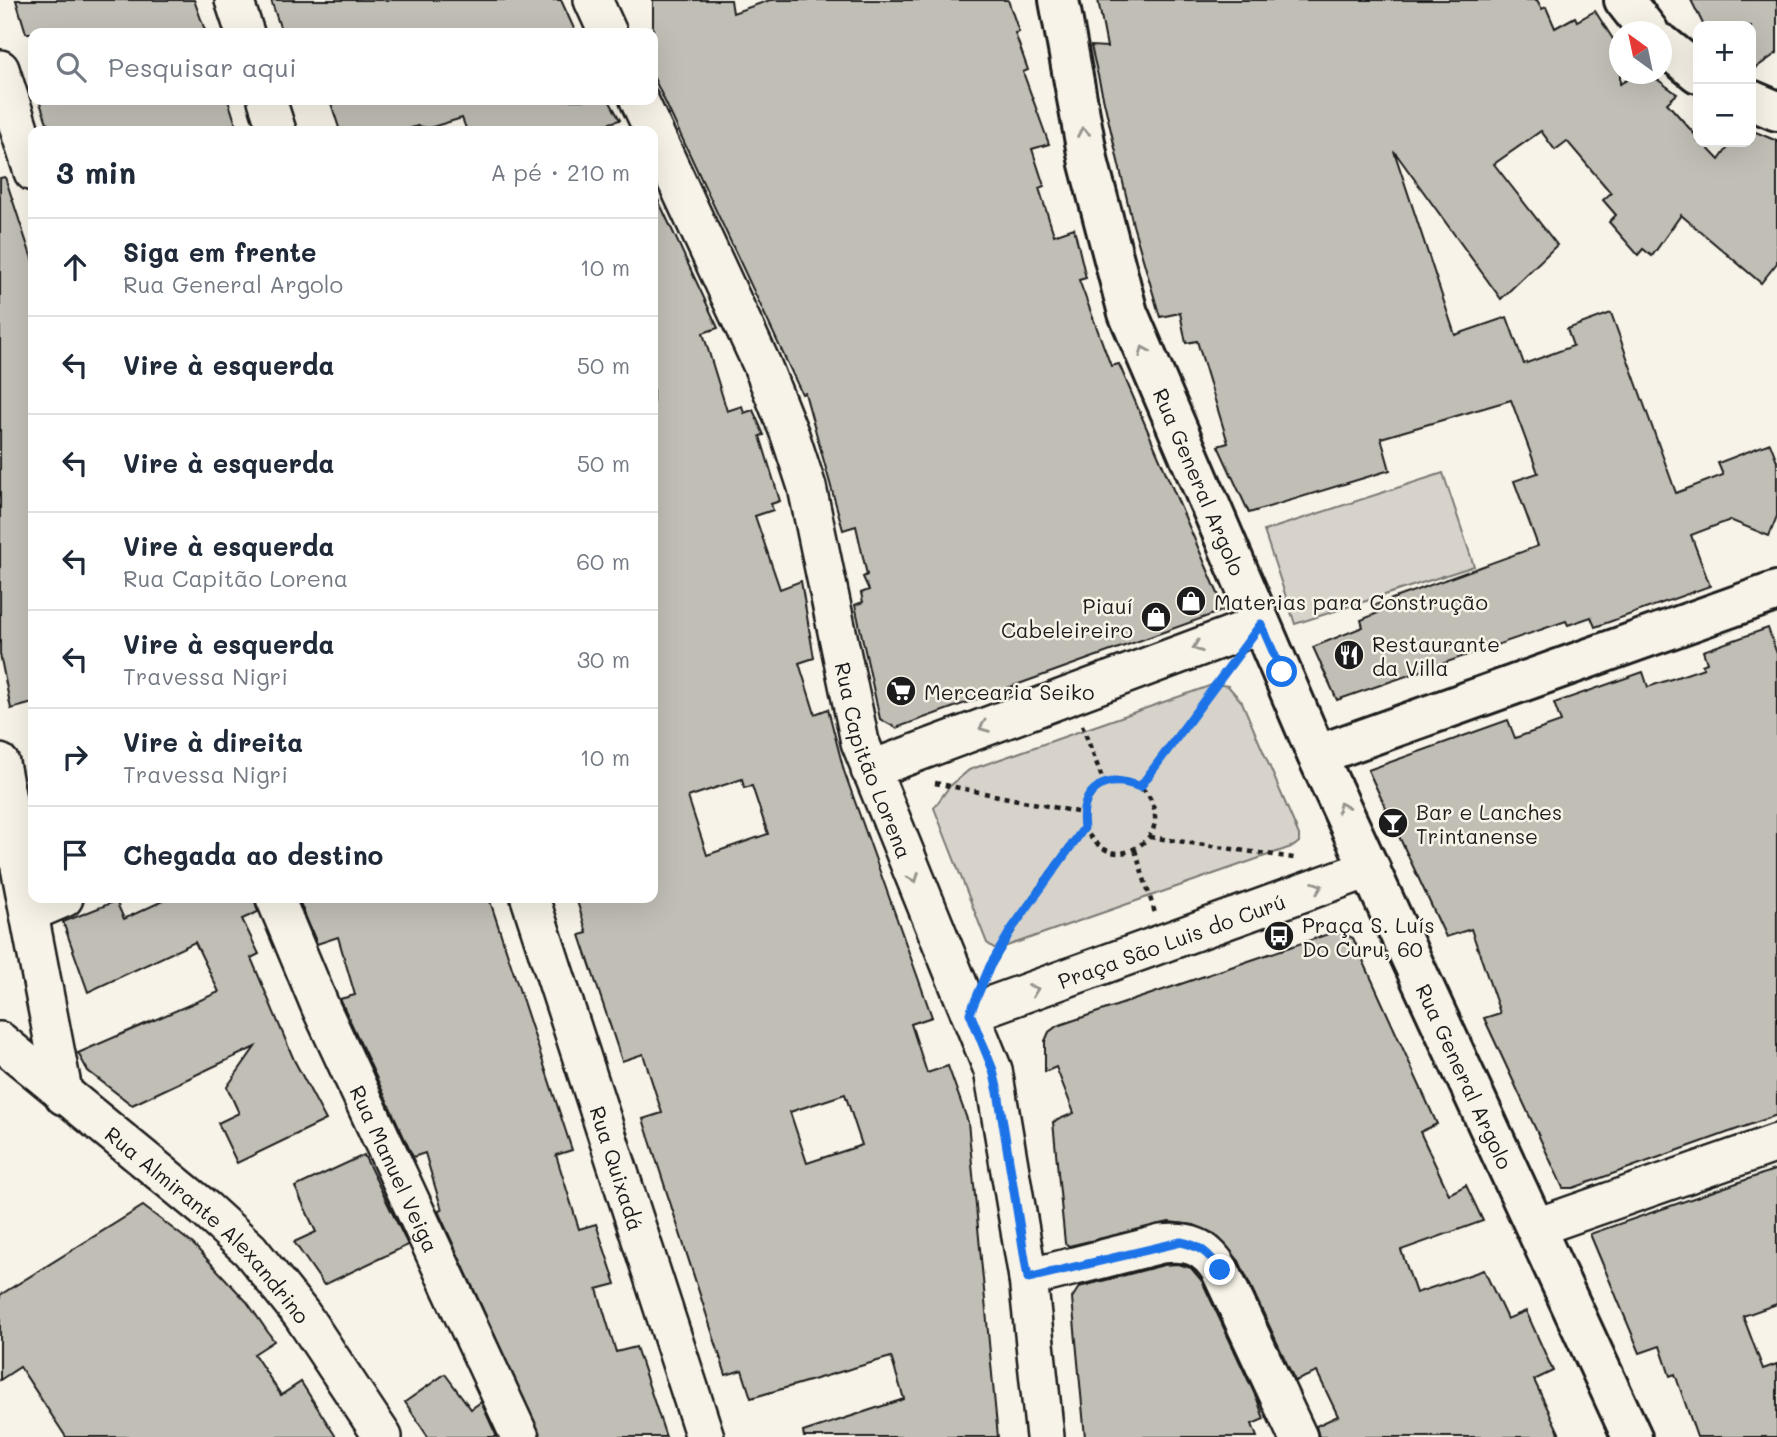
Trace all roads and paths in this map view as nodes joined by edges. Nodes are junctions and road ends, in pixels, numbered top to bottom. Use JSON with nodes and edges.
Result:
{"nodes":[{"id":1,"x":234,"y":0,"type":"edge"},
{"id":2,"x":593,"y":0,"type":"edge"},
{"id":3,"x":1059,"y":0,"type":"edge"},
{"id":4,"x":1624,"y":0,"type":"edge"},
{"id":5,"x":1640,"y":21,"type":"edge"},
{"id":6,"x":243,"y":28,"type":"edge"},
{"id":7,"x":606,"y":28,"type":"edge"},
{"id":8,"x":1672,"y":53,"type":"edge"},
{"id":9,"x":0,"y":69,"type":"edge"},
{"id":10,"x":1693,"y":69,"type":"edge"},
{"id":11,"x":1756,"y":102,"type":"edge"},
{"id":12,"x":269,"y":105,"type":"edge"},
{"id":13,"x":641,"y":105,"type":"edge"},
{"id":14,"x":1777,"y":111,"type":"edge"},
{"id":15,"x":275,"y":126,"type":"edge"},
{"id":16,"x":651,"y":126,"type":"edge"},
{"id":17,"x":658,"y":141,"type":"edge"},
{"id":18,"x":28,"y":156,"type":"edge"},
{"id":19,"x":1777,"y":590,"type":"edge"},
{"id":20,"x":1261,"y":624,"type":"junction"},
{"id":21,"x":1229,"y":667,"type":"dead end"},
{"id":22,"x":1071,"y":694,"type":"junction"},
{"id":23,"x":1317,"y":755,"type":"junction"},
{"id":24,"x":0,"y":763,"type":"edge"},
{"id":25,"x":870,"y":769,"type":"junction"},
{"id":26,"x":923,"y":780,"type":"dead end"},
{"id":27,"x":1104,"y":783,"type":"junction"},
{"id":28,"x":1140,"y":787,"type":"junction"},
{"id":29,"x":1082,"y":813,"type":"junction"},
{"id":30,"x":1084,"y":828,"type":"junction"},
{"id":31,"x":1150,"y":837,"type":"junction"},
{"id":32,"x":1135,"y":850,"type":"junction"},
{"id":33,"x":1302,"y":859,"type":"dead end"},
{"id":34,"x":1371,"y":868,"type":"junction"},
{"id":35,"x":52,"y":903,"type":"edge"},
{"id":36,"x":277,"y":903,"type":"edge"},
{"id":37,"x":532,"y":903,"type":"edge"},
{"id":38,"x":29,"y":913,"type":"junction"},
{"id":39,"x":1164,"y":943,"type":"junction"},
{"id":40,"x":970,"y":1013,"type":"junction"},
{"id":41,"x":0,"y":1041,"type":"edge"},
{"id":42,"x":64,"y":1096,"type":"junction"},
{"id":43,"x":1777,"y":1143,"type":"edge"},
{"id":44,"x":1537,"y":1227,"type":"junction"},
{"id":45,"x":1028,"y":1278,"type":"junction"},
{"id":46,"x":383,"y":1437,"type":"edge"},
{"id":47,"x":520,"y":1437,"type":"edge"},
{"id":48,"x":705,"y":1437,"type":"edge"},
{"id":49,"x":1045,"y":1437,"type":"edge"},
{"id":50,"x":1298,"y":1437,"type":"edge"},
{"id":51,"x":1632,"y":1437,"type":"edge"}],
"edges":[{"from":1,"to":6,"type":"street"},
{"from":2,"to":7,"type":"street"},
{"from":20,"to":3,"type":"street","name":"Rua General Argolo","one_way":true},
{"from":4,"to":5,"type":"street"},
{"from":8,"to":10,"type":"street"},
{"from":9,"to":18,"type":"street"},
{"from":11,"to":14,"type":"street"},
{"from":12,"to":15,"type":"street"},
{"from":13,"to":16,"type":"street","name":"Rua Capitão Lorena"},
{"from":17,"to":25,"type":"street","name":"Rua Capitão Lorena"},
{"from":19,"to":23,"type":"street"},
{"from":20,"to":22,"type":"street","one_way":true},
{"from":20,"to":23,"type":"street","name":"Rua General Argolo"},
{"from":21,"to":28,"type":"path"},
{"from":22,"to":25,"type":"street","one_way":true},
{"from":22,"to":27,"type":"path"},
{"from":34,"to":23,"type":"street","name":"Rua General Argolo","one_way":true},
{"from":24,"to":38,"type":"street"},
{"from":25,"to":40,"type":"street","name":"Rua Capitão Lorena","one_way":true},
{"from":26,"to":29,"type":"path"},
{"from":27,"to":28,"type":"path"},
{"from":27,"to":29,"type":"path"},
{"from":28,"to":31,"type":"path"},
{"from":29,"to":30,"type":"path"},
{"from":30,"to":32,"type":"path"},
{"from":30,"to":40,"type":"path"},
{"from":31,"to":32,"type":"path"},
{"from":31,"to":33,"type":"path"},
{"from":32,"to":39,"type":"path"},
{"from":39,"to":34,"type":"street","name":"Praça São Luis do Curú","one_way":true},
{"from":34,"to":44,"type":"street","name":"Rua General Argolo"},
{"from":35,"to":38,"type":"street"},
{"from":36,"to":47,"type":"street","name":"Rua Manuel Veiga"},
{"from":37,"to":48,"type":"street","name":"Rua Quixadá"},
{"from":38,"to":42,"type":"street"},
{"from":40,"to":39,"type":"street","name":"Praça São Luis do Curú","one_way":true},
{"from":40,"to":45,"type":"street","name":"Rua Capitão Lorena"},
{"from":41,"to":42,"type":"street","name":"Rua Almirante Alexandrino"},
{"from":42,"to":46,"type":"street","name":"Rua Almirante Alexandrino"},
{"from":43,"to":44,"type":"street"},
{"from":44,"to":51,"type":"street","name":"Rua General Argolo"},
{"from":45,"to":49,"type":"street","name":"Rua Capitão Lorena"},
{"from":45,"to":50,"type":"street"}]}
